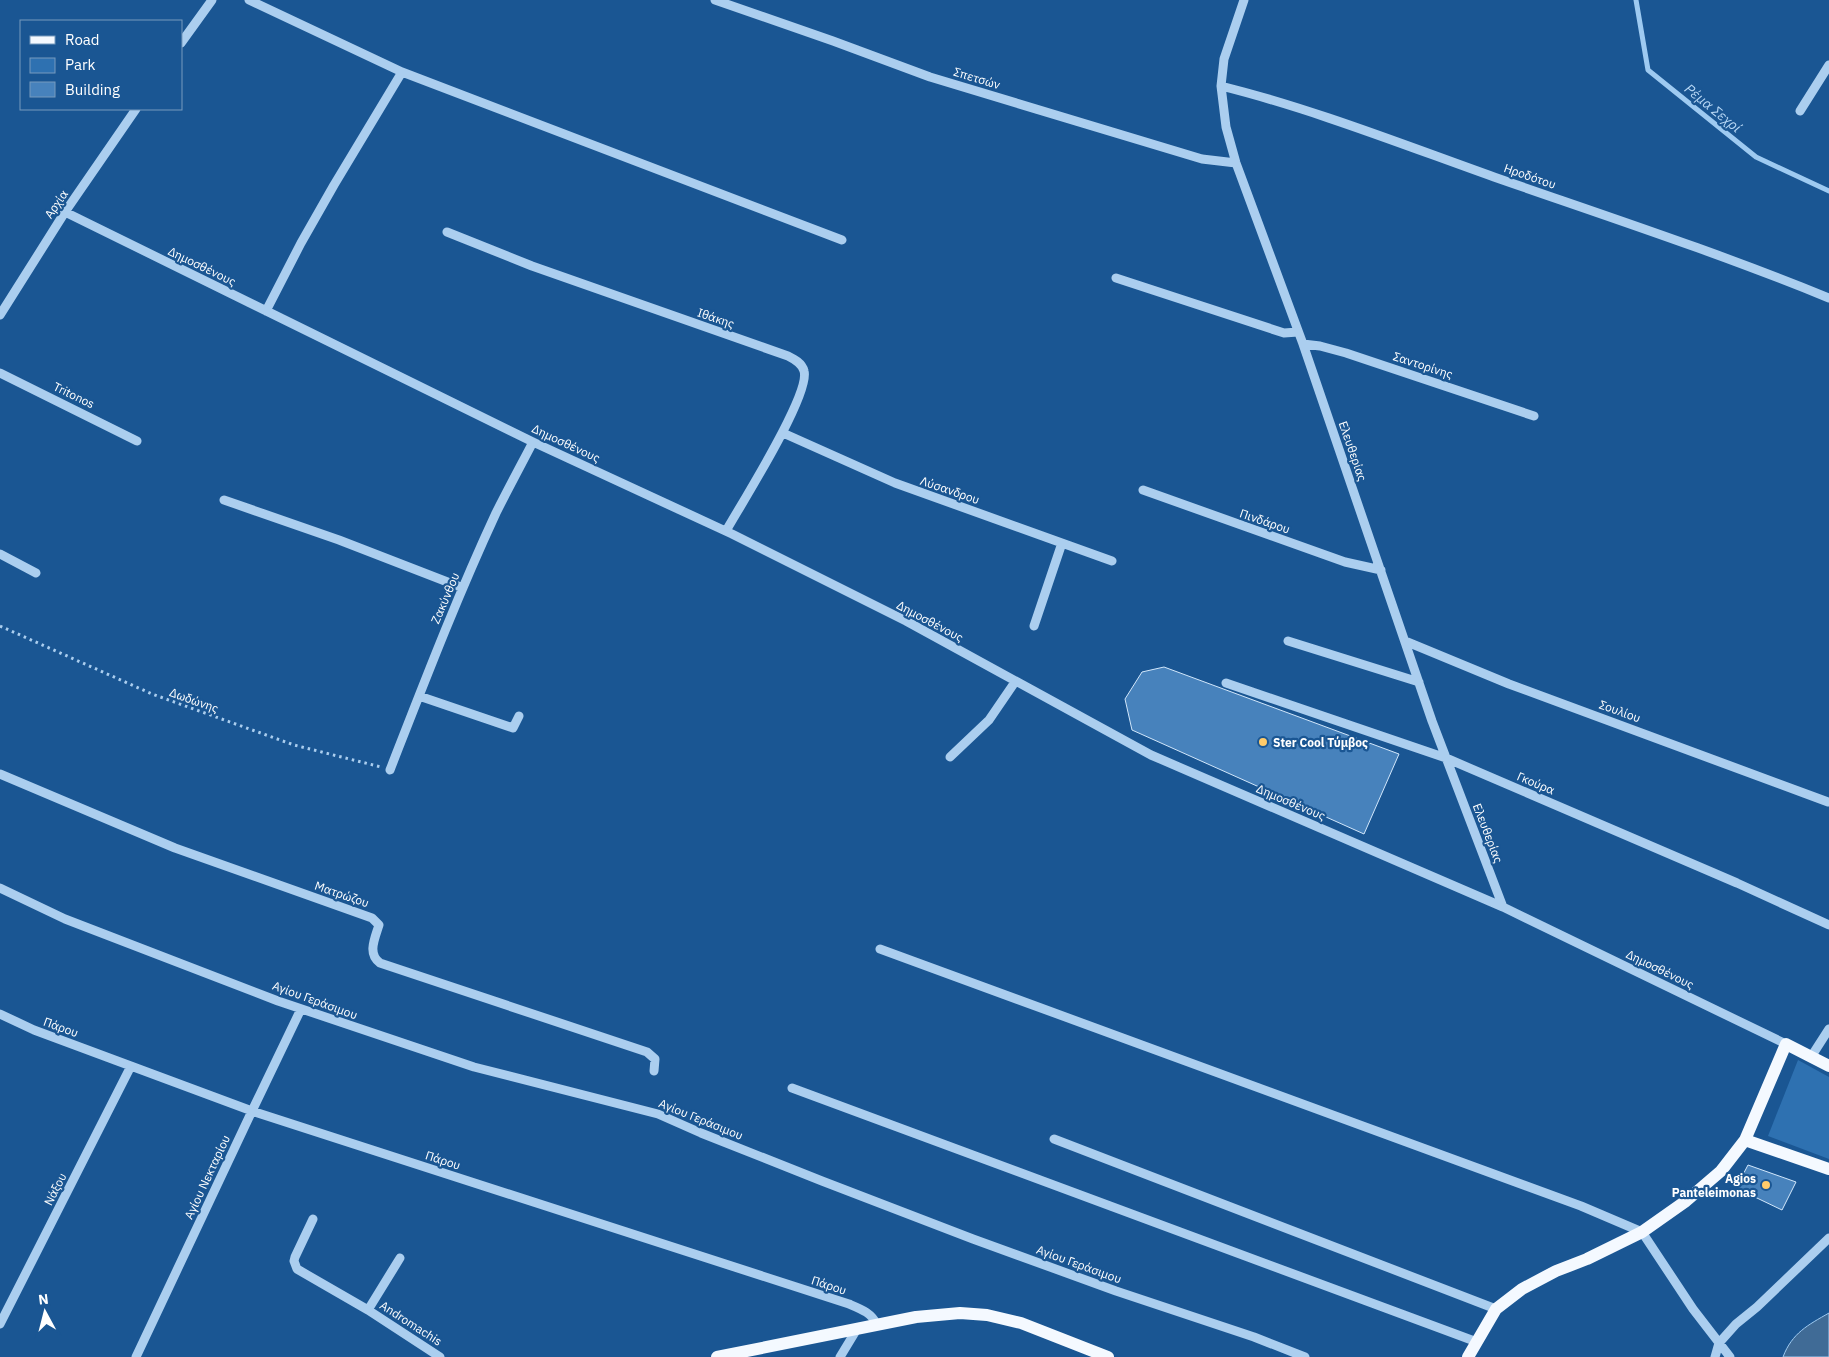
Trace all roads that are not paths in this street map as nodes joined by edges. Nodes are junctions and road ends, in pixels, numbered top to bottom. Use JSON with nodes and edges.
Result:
{"nodes":[{"id":1,"x":212,"y":0,"type":"edge"},
{"id":2,"x":249,"y":0,"type":"edge"},
{"id":3,"x":715,"y":0,"type":"edge"},
{"id":4,"x":1244,"y":0,"type":"edge"},
{"id":5,"x":182,"y":42,"type":"edge"},
{"id":6,"x":1829,"y":65,"type":"edge"},
{"id":7,"x":402,"y":72,"type":"junction"},
{"id":8,"x":1221,"y":86,"type":"junction"},
{"id":9,"x":135,"y":110,"type":"edge"},
{"id":10,"x":1800,"y":111,"type":"dead end"},
{"id":11,"x":1236,"y":163,"type":"junction"},
{"id":12,"x":65,"y":212,"type":"junction"},
{"id":13,"x":447,"y":232,"type":"dead end"},
{"id":14,"x":842,"y":240,"type":"dead end"},
{"id":15,"x":1116,"y":278,"type":"dead end"},
{"id":16,"x":1829,"y":298,"type":"edge"},
{"id":17,"x":266,"y":311,"type":"junction"},
{"id":18,"x":0,"y":315,"type":"edge"},
{"id":19,"x":1298,"y":332,"type":"junction"},
{"id":20,"x":1303,"y":344,"type":"junction"},
{"id":21,"x":0,"y":373,"type":"edge"},
{"id":22,"x":1534,"y":416,"type":"dead end"},
{"id":23,"x":783,"y":433,"type":"junction"},
{"id":24,"x":137,"y":441,"type":"dead end"},
{"id":25,"x":533,"y":442,"type":"junction"},
{"id":26,"x":1143,"y":490,"type":"dead end"},
{"id":27,"x":224,"y":500,"type":"dead end"},
{"id":28,"x":726,"y":531,"type":"junction"},
{"id":29,"x":1062,"y":542,"type":"junction"},
{"id":30,"x":0,"y":554,"type":"edge"},
{"id":31,"x":1112,"y":561,"type":"dead end"},
{"id":32,"x":1381,"y":570,"type":"junction"},
{"id":33,"x":36,"y":573,"type":"dead end"},
{"id":34,"x":463,"y":588,"type":"junction"},
{"id":35,"x":1034,"y":626,"type":"dead end"},
{"id":36,"x":1288,"y":641,"type":"dead end"},
{"id":37,"x":1405,"y":641,"type":"junction"},
{"id":38,"x":1015,"y":682,"type":"junction"},
{"id":39,"x":1419,"y":682,"type":"junction"},
{"id":40,"x":1226,"y":683,"type":"dead end"},
{"id":41,"x":419,"y":696,"type":"junction"},
{"id":42,"x":519,"y":716,"type":"dead end"},
{"id":43,"x":950,"y":757,"type":"dead end"},
{"id":44,"x":1446,"y":758,"type":"junction"},
{"id":45,"x":390,"y":770,"type":"road end"},
{"id":46,"x":0,"y":774,"type":"edge"},
{"id":47,"x":1828,"y":802,"type":"edge"},
{"id":48,"x":0,"y":888,"type":"edge"},
{"id":49,"x":1502,"y":907,"type":"junction"},
{"id":50,"x":1829,"y":926,"type":"edge"},
{"id":51,"x":880,"y":949,"type":"dead end"},
{"id":52,"x":301,"y":1008,"type":"junction"},
{"id":53,"x":0,"y":1014,"type":"edge"},
{"id":54,"x":1829,"y":1029,"type":"edge"},
{"id":55,"x":1786,"y":1044,"type":"junction"},
{"id":56,"x":1811,"y":1057,"type":"junction"},
{"id":57,"x":132,"y":1066,"type":"junction"},
{"id":58,"x":1829,"y":1066,"type":"edge"},
{"id":59,"x":654,"y":1071,"type":"dead end"},
{"id":60,"x":792,"y":1088,"type":"dead end"},
{"id":61,"x":252,"y":1110,"type":"junction"},
{"id":62,"x":1054,"y":1139,"type":"dead end"},
{"id":63,"x":1745,"y":1140,"type":"junction"},
{"id":64,"x":1829,"y":1168,"type":"edge"},
{"id":65,"x":312,"y":1219,"type":"dead end"},
{"id":66,"x":1642,"y":1232,"type":"junction"},
{"id":67,"x":1829,"y":1238,"type":"edge"},
{"id":68,"x":400,"y":1258,"type":"dead end"},
{"id":69,"x":1496,"y":1309,"type":"junction"},
{"id":70,"x":368,"y":1310,"type":"junction"},
{"id":71,"x":0,"y":1324,"type":"edge"},
{"id":72,"x":877,"y":1325,"type":"junction"},
{"id":73,"x":857,"y":1329,"type":"junction"},
{"id":74,"x":1477,"y":1342,"type":"junction"},
{"id":75,"x":1719,"y":1343,"type":"junction"},
{"id":76,"x":136,"y":1357,"type":"edge"},
{"id":77,"x":440,"y":1357,"type":"edge"},
{"id":78,"x":717,"y":1357,"type":"edge"},
{"id":79,"x":840,"y":1357,"type":"edge"},
{"id":80,"x":1108,"y":1357,"type":"edge"},
{"id":81,"x":1305,"y":1357,"type":"edge"},
{"id":82,"x":1468,"y":1357,"type":"edge"},
{"id":83,"x":1715,"y":1357,"type":"edge"},
{"id":84,"x":1730,"y":1357,"type":"edge"}],
"edges":[{"from":1,"to":5,"type":"street"},
{"from":2,"to":7,"type":"street"},
{"from":3,"to":11,"type":"street","name":"Σπετσών"},
{"from":4,"to":8,"type":"street","name":"Ελευθερίας"},
{"from":6,"to":10,"type":"street"},
{"from":7,"to":14,"type":"street"},
{"from":7,"to":17,"type":"street"},
{"from":8,"to":11,"type":"street","name":"Ελευθερίας"},
{"from":8,"to":16,"type":"street","name":"Ηροδότου"},
{"from":9,"to":12,"type":"street","name":"Αρχία"},
{"from":11,"to":19,"type":"street","name":"Ελευθερίας"},
{"from":12,"to":17,"type":"street","name":"Δημοσθένους"},
{"from":12,"to":18,"type":"street","name":"Αρχία"},
{"from":13,"to":23,"type":"street","name":"Ιθάκης"},
{"from":15,"to":19,"type":"street"},
{"from":17,"to":25,"type":"street","name":"Δημοσθένους"},
{"from":19,"to":20,"type":"street","name":"Ελευθερίας"},
{"from":20,"to":22,"type":"street","name":"Σαντορίνης"},
{"from":20,"to":32,"type":"street","name":"Ελευθερίας"},
{"from":21,"to":24,"type":"street","name":"Tritonos"},
{"from":23,"to":28,"type":"street","name":"Ιθάκης"},
{"from":23,"to":29,"type":"street","name":"Λύσανδρου"},
{"from":25,"to":28,"type":"street","name":"Δημοσθένους"},
{"from":25,"to":34,"type":"street","name":"Ζακύνθου"},
{"from":26,"to":32,"type":"street","name":"Πινδάρου"},
{"from":27,"to":34,"type":"street"},
{"from":28,"to":38,"type":"street","name":"Δημοσθένους"},
{"from":29,"to":31,"type":"street","name":"Λύσανδρου"},
{"from":29,"to":35,"type":"street"},
{"from":30,"to":33,"type":"street"},
{"from":32,"to":37,"type":"street","name":"Ελευθερίας"},
{"from":34,"to":41,"type":"street","name":"Ζακύνθου"},
{"from":36,"to":39,"type":"street"},
{"from":37,"to":39,"type":"street","name":"Ελευθερίας"},
{"from":37,"to":47,"type":"street","name":"Σουλίου"},
{"from":38,"to":43,"type":"street"},
{"from":38,"to":49,"type":"street","name":"Δημοσθένους"},
{"from":39,"to":44,"type":"street","name":"Ελευθερίας"},
{"from":40,"to":44,"type":"street","name":"Γκούρα"},
{"from":41,"to":42,"type":"street"},
{"from":41,"to":45,"type":"street","name":"Ζακύνθου"},
{"from":44,"to":49,"type":"street","name":"Ελευθερίας"},
{"from":44,"to":50,"type":"street","name":"Γκούρα"},
{"from":46,"to":59,"type":"street","name":"Ματρώζου"},
{"from":48,"to":52,"type":"street","name":"Αγίου Γεράσιμου"},
{"from":49,"to":55,"type":"street","name":"Δημοσθένους"},
{"from":51,"to":66,"type":"street"},
{"from":52,"to":61,"type":"street","name":"Αγίου Νεκταρίου"},
{"from":52,"to":81,"type":"street","name":"Αγίου Γεράσιμου"},
{"from":53,"to":57,"type":"street","name":"Πάρου"},
{"from":54,"to":56,"type":"street"},
{"from":55,"to":56,"type":"main road"},
{"from":55,"to":63,"type":"main road"},
{"from":56,"to":58,"type":"main road"},
{"from":57,"to":61,"type":"street","name":"Πάρου"},
{"from":57,"to":71,"type":"street","name":"Νάξου"},
{"from":60,"to":74,"type":"street"},
{"from":61,"to":72,"type":"street","name":"Πάρου"},
{"from":61,"to":76,"type":"street","name":"Αγίου Νεκταρίου"},
{"from":62,"to":69,"type":"street"},
{"from":63,"to":64,"type":"main road"},
{"from":63,"to":66,"type":"main road"},
{"from":65,"to":70,"type":"street","name":"Andromachis"},
{"from":66,"to":69,"type":"main road"},
{"from":66,"to":75,"type":"street"},
{"from":67,"to":75,"type":"street"},
{"from":68,"to":70,"type":"street","name":"Andromachis"},
{"from":69,"to":74,"type":"main road"},
{"from":70,"to":77,"type":"street","name":"Andromachis"},
{"from":72,"to":73,"type":"main road"},
{"from":72,"to":80,"type":"main road"},
{"from":73,"to":78,"type":"main road"},
{"from":73,"to":79,"type":"street"},
{"from":74,"to":82,"type":"main road"},
{"from":75,"to":83,"type":"street"},
{"from":75,"to":84,"type":"street"}]}
